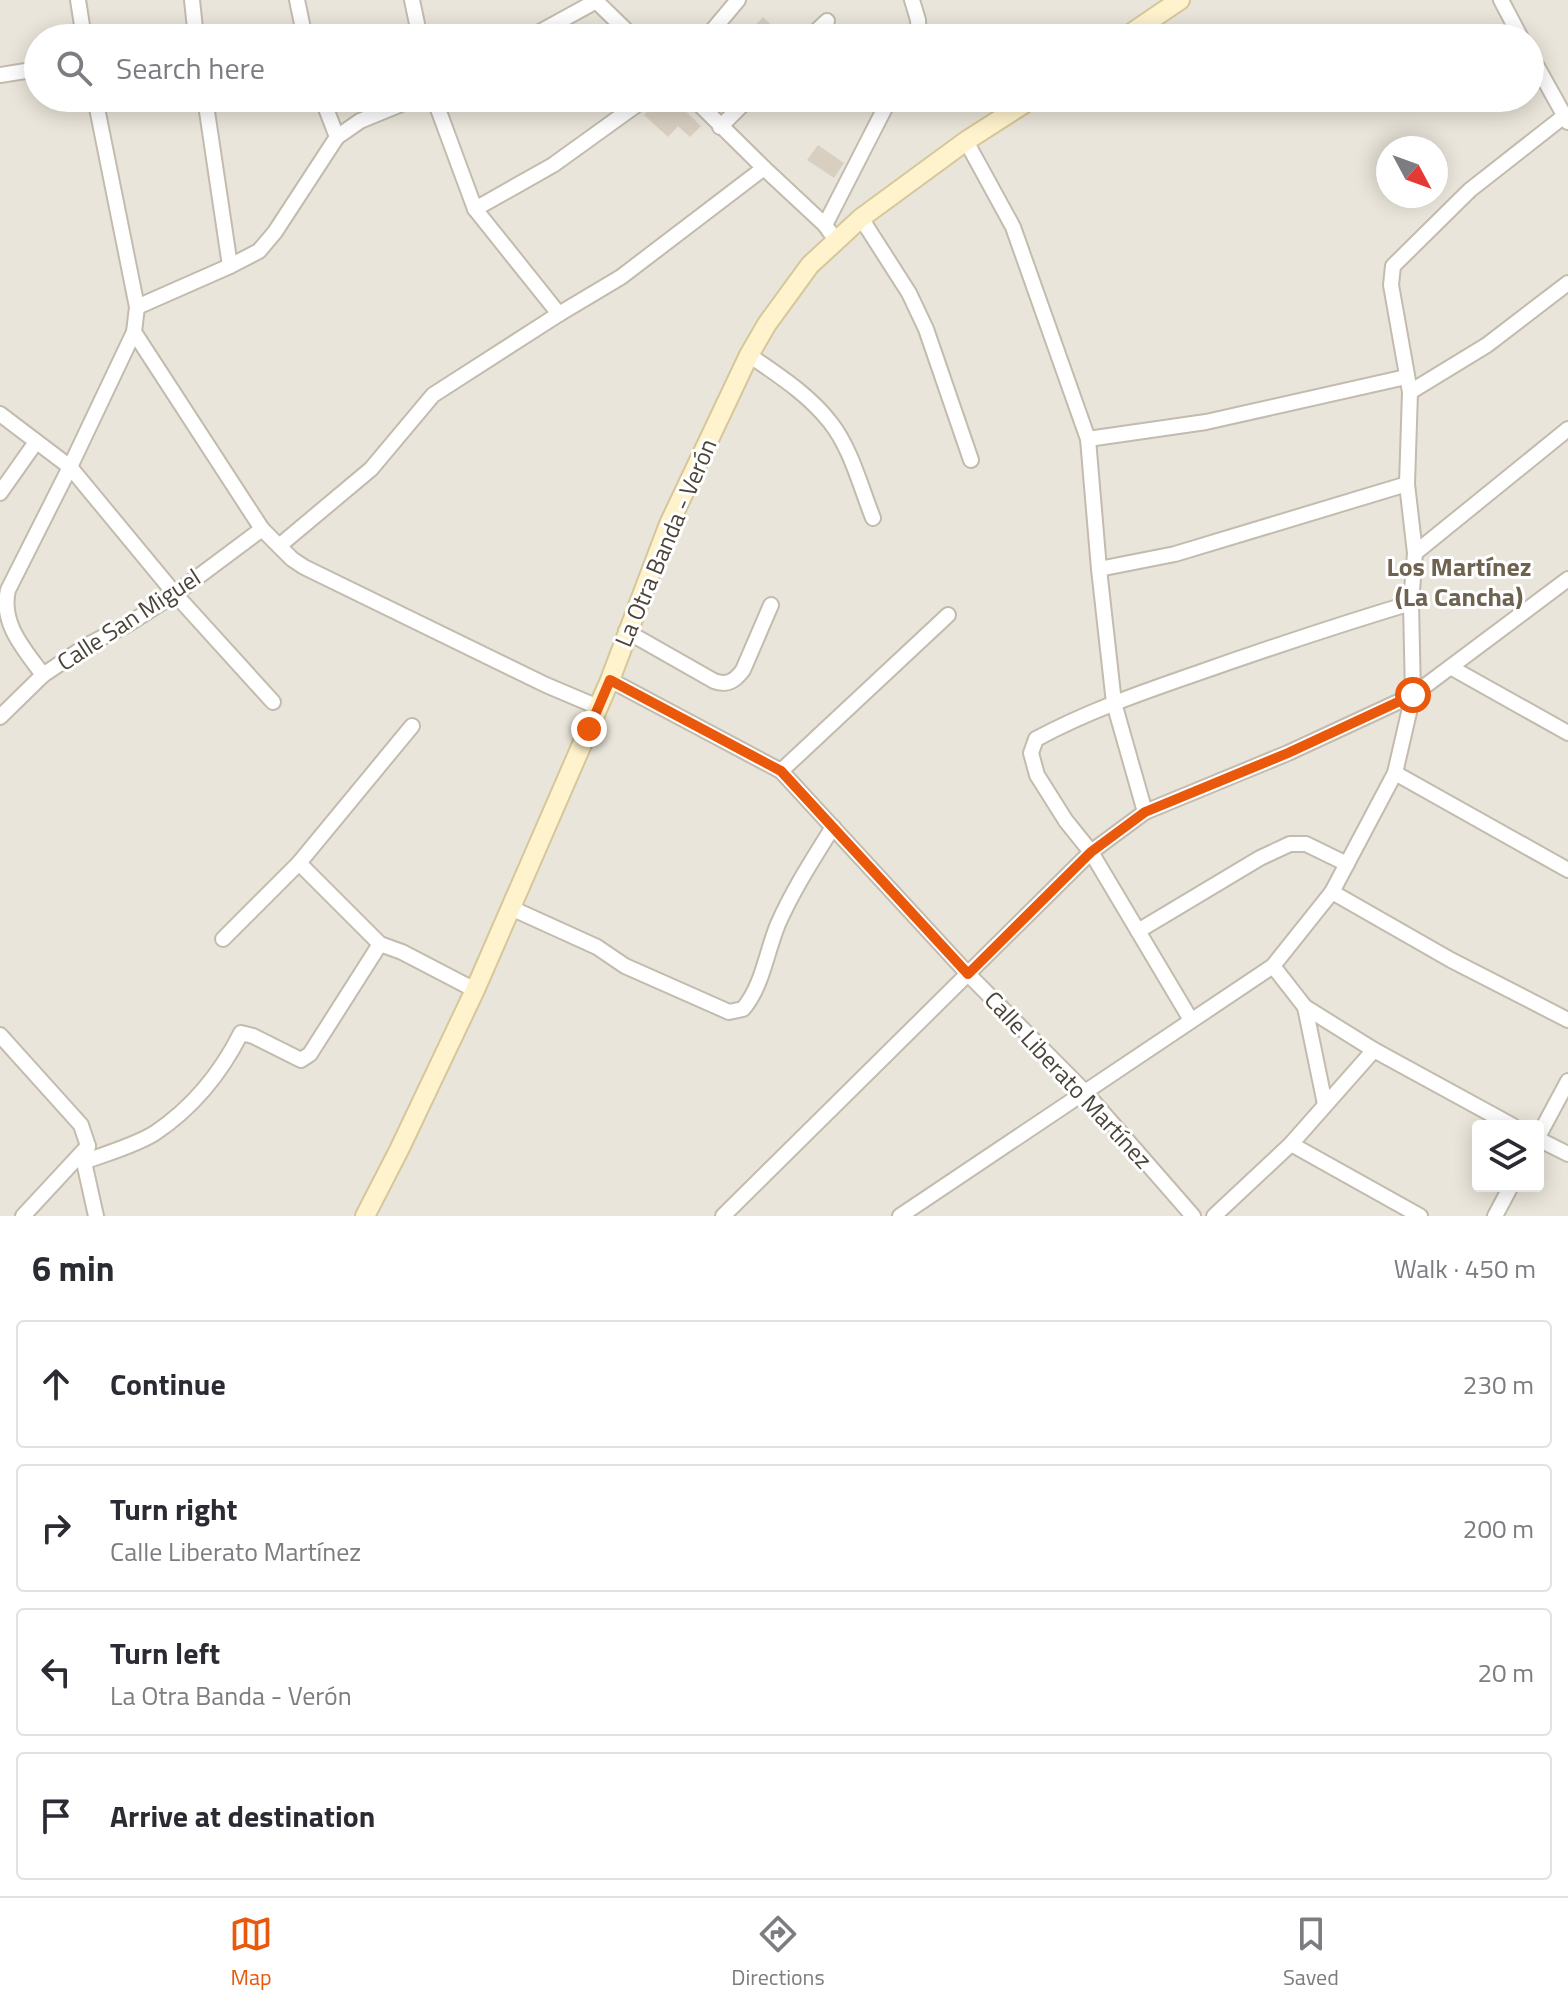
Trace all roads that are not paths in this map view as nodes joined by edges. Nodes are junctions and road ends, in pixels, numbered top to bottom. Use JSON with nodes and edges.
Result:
{"nodes":[{"id":1,"x":78,"y":0,"type":"edge"},
{"id":2,"x":192,"y":0,"type":"edge"},
{"id":3,"x":297,"y":0,"type":"edge"},
{"id":4,"x":413,"y":0,"type":"edge"},
{"id":5,"x":738,"y":0,"type":"edge"},
{"id":6,"x":912,"y":0,"type":"edge"},
{"id":7,"x":1180,"y":0,"type":"edge"},
{"id":8,"x":1501,"y":0,"type":"edge"},
{"id":9,"x":598,"y":1,"type":"edge"},
{"id":10,"x":827,"y":21,"type":"dead end"},
{"id":11,"x":82,"y":24,"type":"edge"},
{"id":12,"x":195,"y":24,"type":"edge"},
{"id":13,"x":302,"y":24,"type":"edge"},
{"id":14,"x":417,"y":24,"type":"edge"},
{"id":15,"x":555,"y":24,"type":"edge"},
{"id":16,"x":620,"y":24,"type":"edge"},
{"id":17,"x":718,"y":24,"type":"edge"},
{"id":18,"x":824,"y":24,"type":"edge"},
{"id":19,"x":918,"y":24,"type":"edge"},
{"id":20,"x":1145,"y":24,"type":"edge"},
{"id":21,"x":1514,"y":24,"type":"edge"},
{"id":22,"x":24,"y":71,"type":"edge"},
{"id":23,"x":0,"y":75,"type":"edge"},
{"id":24,"x":1544,"y":80,"type":"edge"},
{"id":25,"x":98,"y":112,"type":"edge"},
{"id":26,"x":207,"y":112,"type":"edge"},
{"id":27,"x":327,"y":112,"type":"edge"},
{"id":28,"x":382,"y":112,"type":"edge"},
{"id":29,"x":439,"y":112,"type":"edge"},
{"id":30,"x":627,"y":112,"type":"edge"},
{"id":31,"x":706,"y":112,"type":"edge"},
{"id":32,"x":735,"y":112,"type":"edge"},
{"id":33,"x":884,"y":112,"type":"edge"},
{"id":34,"x":1011,"y":112,"type":"edge"},
{"id":35,"x":1566,"y":120,"type":"edge"},
{"id":36,"x":720,"y":127,"type":"junction"},
{"id":37,"x":337,"y":137,"type":"junction"},
{"id":38,"x":966,"y":141,"type":"junction"},
{"id":39,"x":764,"y":168,"type":"junction"},
{"id":40,"x":475,"y":209,"type":"junction"},
{"id":41,"x":861,"y":218,"type":"junction"},
{"id":42,"x":830,"y":232,"type":"junction"},
{"id":43,"x":230,"y":266,"type":"junction"},
{"id":44,"x":1568,"y":283,"type":"edge"},
{"id":45,"x":137,"y":307,"type":"junction"},
{"id":46,"x":559,"y":314,"type":"junction"},
{"id":47,"x":134,"y":332,"type":"junction"},
{"id":48,"x":749,"y":355,"type":"junction"},
{"id":49,"x":1408,"y":384,"type":"junction"},
{"id":50,"x":0,"y":414,"type":"edge"},
{"id":51,"x":1568,"y":429,"type":"edge"},
{"id":52,"x":1088,"y":439,"type":"junction"},
{"id":53,"x":36,"y":442,"type":"junction"},
{"id":54,"x":971,"y":460,"type":"dead end"},
{"id":55,"x":70,"y":467,"type":"junction"},
{"id":56,"x":1407,"y":484,"type":"junction"},
{"id":57,"x":0,"y":493,"type":"edge"},
{"id":58,"x":873,"y":518,"type":"dead end"},
{"id":59,"x":262,"y":529,"type":"junction"},
{"id":60,"x":279,"y":546,"type":"junction"},
{"id":61,"x":1415,"y":553,"type":"junction"},
{"id":62,"x":1099,"y":569,"type":"junction"},
{"id":63,"x":1566,"y":584,"type":"edge"},
{"id":64,"x":175,"y":594,"type":"junction"},
{"id":65,"x":1411,"y":603,"type":"junction"},
{"id":66,"x":771,"y":605,"type":"dead end"},
{"id":67,"x":948,"y":615,"type":"dead end"},
{"id":68,"x":626,"y":631,"type":"junction"},
{"id":69,"x":1452,"y":668,"type":"junction"},
{"id":70,"x":43,"y":675,"type":"junction"},
{"id":71,"x":610,"y":680,"type":"junction"},
{"id":72,"x":1413,"y":695,"type":"junction"},
{"id":73,"x":273,"y":702,"type":"dead end"},
{"id":74,"x":1114,"y":703,"type":"junction"},
{"id":75,"x":598,"y":707,"type":"junction"},
{"id":76,"x":0,"y":717,"type":"edge"},
{"id":77,"x":412,"y":726,"type":"dead end"},
{"id":78,"x":1568,"y":733,"type":"edge"},
{"id":79,"x":781,"y":771,"type":"junction"},
{"id":80,"x":1395,"y":773,"type":"junction"},
{"id":81,"x":1145,"y":812,"type":"junction"},
{"id":82,"x":833,"y":827,"type":"junction"},
{"id":83,"x":1091,"y":852,"type":"junction"},
{"id":84,"x":299,"y":863,"type":"junction"},
{"id":85,"x":1347,"y":864,"type":"junction"},
{"id":86,"x":1568,"y":870,"type":"edge"},
{"id":87,"x":1332,"y":892,"type":"junction"},
{"id":88,"x":511,"y":908,"type":"junction"},
{"id":89,"x":1138,"y":931,"type":"junction"},
{"id":90,"x":223,"y":939,"type":"dead end"},
{"id":91,"x":380,"y":944,"type":"junction"},
{"id":92,"x":1273,"y":966,"type":"junction"},
{"id":93,"x":968,"y":974,"type":"junction"},
{"id":94,"x":475,"y":990,"type":"junction"},
{"id":95,"x":1305,"y":1007,"type":"junction"},
{"id":96,"x":1191,"y":1020,"type":"junction"},
{"id":97,"x":1568,"y":1020,"type":"edge"},
{"id":98,"x":0,"y":1035,"type":"edge"},
{"id":99,"x":1374,"y":1050,"type":"junction"},
{"id":100,"x":1568,"y":1081,"type":"edge"},
{"id":101,"x":1084,"y":1091,"type":"junction"},
{"id":102,"x":1325,"y":1104,"type":"junction"},
{"id":103,"x":1502,"y":1120,"type":"edge"},
{"id":104,"x":1544,"y":1127,"type":"edge"},
{"id":105,"x":1544,"y":1141,"type":"edge"},
{"id":106,"x":1291,"y":1144,"type":"junction"},
{"id":107,"x":88,"y":1146,"type":"junction"},
{"id":108,"x":1568,"y":1154,"type":"edge"},
{"id":109,"x":84,"y":1162,"type":"junction"},
{"id":110,"x":1508,"y":1192,"type":"edge"},
{"id":111,"x":23,"y":1216,"type":"edge"},
{"id":112,"x":96,"y":1216,"type":"edge"},
{"id":113,"x":365,"y":1216,"type":"edge"},
{"id":114,"x":723,"y":1216,"type":"edge"},
{"id":115,"x":900,"y":1216,"type":"edge"},
{"id":116,"x":1193,"y":1216,"type":"edge"},
{"id":117,"x":1214,"y":1216,"type":"edge"},
{"id":118,"x":1420,"y":1216,"type":"edge"},
{"id":119,"x":1495,"y":1216,"type":"edge"}],
"edges":[{"from":1,"to":11,"type":"street"},
{"from":2,"to":12,"type":"street"},
{"from":3,"to":13,"type":"street"},
{"from":4,"to":14,"type":"street"},
{"from":5,"to":17,"type":"street"},
{"from":6,"to":19,"type":"street"},
{"from":7,"to":20,"type":"main road"},
{"from":8,"to":21,"type":"street"},
{"from":9,"to":15,"type":"street"},
{"from":9,"to":16,"type":"street"},
{"from":10,"to":18,"type":"street"},
{"from":22,"to":23,"type":"street"},
{"from":24,"to":35,"type":"street"},
{"from":25,"to":45,"type":"street"},
{"from":26,"to":43,"type":"street"},
{"from":27,"to":37,"type":"street"},
{"from":28,"to":37,"type":"street"},
{"from":29,"to":40,"type":"street"},
{"from":30,"to":40,"type":"street"},
{"from":31,"to":36,"type":"street"},
{"from":32,"to":36,"type":"street"},
{"from":33,"to":42,"type":"street"},
{"from":34,"to":38,"type":"main road","name":"La Otra Banda - Verón"},
{"from":35,"to":49,"type":"street"},
{"from":36,"to":39,"type":"street"},
{"from":37,"to":43,"type":"street"},
{"from":38,"to":41,"type":"main road","name":"La Otra Banda - Verón"},
{"from":38,"to":52,"type":"street"},
{"from":39,"to":42,"type":"street"},
{"from":39,"to":46,"type":"street"},
{"from":40,"to":46,"type":"street"},
{"from":41,"to":42,"type":"main road","name":"La Otra Banda - Verón"},
{"from":41,"to":54,"type":"street"},
{"from":42,"to":48,"type":"main road","name":"La Otra Banda - Verón"},
{"from":43,"to":45,"type":"street"},
{"from":44,"to":49,"type":"street"},
{"from":45,"to":47,"type":"street"},
{"from":46,"to":60,"type":"street"},
{"from":47,"to":55,"type":"street"},
{"from":47,"to":59,"type":"street"},
{"from":48,"to":58,"type":"street"},
{"from":48,"to":68,"type":"main road","name":"La Otra Banda - Verón"},
{"from":49,"to":52,"type":"street"},
{"from":49,"to":56,"type":"street"},
{"from":50,"to":53,"type":"street"},
{"from":51,"to":61,"type":"street"},
{"from":52,"to":62,"type":"street"},
{"from":53,"to":55,"type":"street"},
{"from":53,"to":57,"type":"street"},
{"from":55,"to":64,"type":"street"},
{"from":55,"to":70,"type":"street"},
{"from":56,"to":61,"type":"street"},
{"from":56,"to":62,"type":"street"},
{"from":59,"to":60,"type":"street"},
{"from":59,"to":64,"type":"street","name":"Calle San Miguel"},
{"from":60,"to":75,"type":"street"},
{"from":61,"to":65,"type":"street"},
{"from":62,"to":74,"type":"street"},
{"from":63,"to":69,"type":"street"},
{"from":64,"to":70,"type":"street","name":"Calle San Miguel"},
{"from":64,"to":73,"type":"street"},
{"from":65,"to":72,"type":"street"},
{"from":65,"to":74,"type":"street"},
{"from":66,"to":68,"type":"street"},
{"from":67,"to":79,"type":"street"},
{"from":68,"to":71,"type":"main road","name":"La Otra Banda - Verón"},
{"from":69,"to":72,"type":"street"},
{"from":69,"to":78,"type":"street"},
{"from":70,"to":76,"type":"street","name":"Calle San Miguel"},
{"from":71,"to":75,"type":"main road","name":"La Otra Banda - Verón"},
{"from":71,"to":79,"type":"street","name":"Calle Liberato Martínez"},
{"from":72,"to":80,"type":"street"},
{"from":72,"to":81,"type":"street"},
{"from":74,"to":81,"type":"street"},
{"from":74,"to":83,"type":"street"},
{"from":75,"to":88,"type":"main road","name":"La Otra Banda - Verón"},
{"from":77,"to":84,"type":"street"},
{"from":79,"to":82,"type":"street","name":"Calle Liberato Martínez"},
{"from":80,"to":85,"type":"street"},
{"from":80,"to":86,"type":"street"},
{"from":81,"to":83,"type":"street"},
{"from":82,"to":88,"type":"street"},
{"from":82,"to":93,"type":"street","name":"Calle Liberato Martínez"},
{"from":83,"to":89,"type":"street"},
{"from":83,"to":93,"type":"street"},
{"from":84,"to":90,"type":"street"},
{"from":84,"to":91,"type":"street"},
{"from":85,"to":87,"type":"street"},
{"from":85,"to":89,"type":"street"},
{"from":87,"to":92,"type":"street"},
{"from":87,"to":97,"type":"street"},
{"from":88,"to":94,"type":"main road","name":"La Otra Banda - Verón"},
{"from":89,"to":96,"type":"street"},
{"from":91,"to":94,"type":"street"},
{"from":91,"to":109,"type":"street"},
{"from":92,"to":95,"type":"street"},
{"from":92,"to":96,"type":"street"},
{"from":93,"to":101,"type":"street","name":"Calle Liberato Martínez"},
{"from":93,"to":114,"type":"street"},
{"from":94,"to":113,"type":"main road","name":"La Otra Banda - Verón"},
{"from":95,"to":99,"type":"street"},
{"from":95,"to":102,"type":"street"},
{"from":96,"to":101,"type":"street"},
{"from":98,"to":107,"type":"street"},
{"from":99,"to":102,"type":"street"},
{"from":99,"to":103,"type":"street"},
{"from":100,"to":104,"type":"street"},
{"from":101,"to":115,"type":"street"},
{"from":101,"to":116,"type":"street","name":"Calle Liberato Martínez"},
{"from":102,"to":106,"type":"street"},
{"from":105,"to":108,"type":"street"},
{"from":106,"to":117,"type":"street"},
{"from":106,"to":118,"type":"street"},
{"from":107,"to":109,"type":"street"},
{"from":107,"to":111,"type":"street"},
{"from":109,"to":112,"type":"street"},
{"from":110,"to":119,"type":"street"}]}
